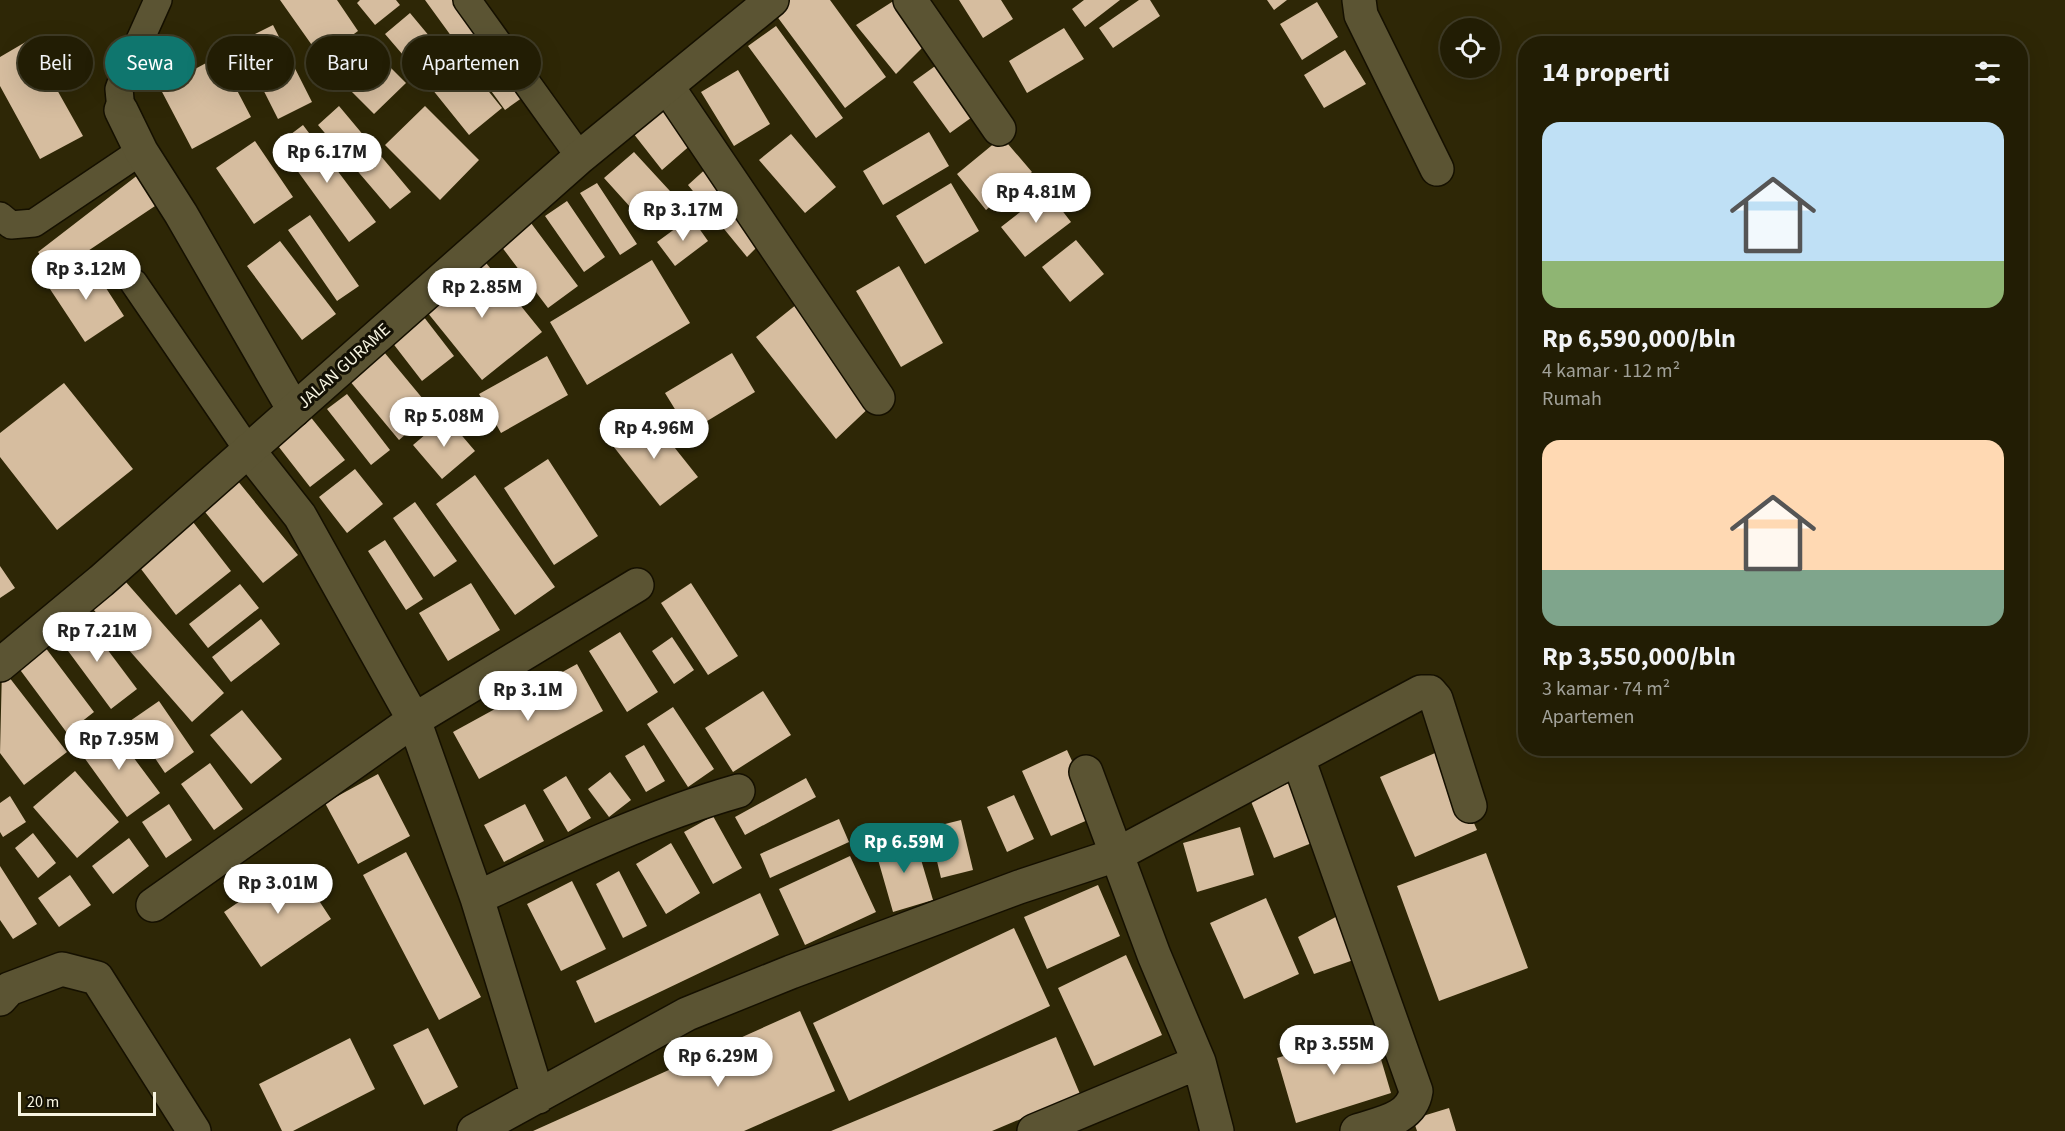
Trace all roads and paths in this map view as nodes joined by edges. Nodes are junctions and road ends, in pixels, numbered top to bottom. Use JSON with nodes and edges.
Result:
{"nodes":[{"id":1,"x":158,"y":0,"type":"edge"},
{"id":2,"x":467,"y":0,"type":"edge"},
{"id":3,"x":772,"y":0,"type":"edge"},
{"id":4,"x":910,"y":0,"type":"edge"},
{"id":5,"x":1359,"y":0,"type":"edge"},
{"id":6,"x":667,"y":86,"type":"junction"},
{"id":7,"x":120,"y":110,"type":"joint"},
{"id":8,"x":999,"y":129,"type":"dead end"},
{"id":9,"x":141,"y":151,"type":"junction"},
{"id":10,"x":580,"y":156,"type":"junction"},
{"id":11,"x":1437,"y":169,"type":"dead end"},
{"id":12,"x":0,"y":216,"type":"edge"},
{"id":13,"x":134,"y":283,"type":"dead end"},
{"id":14,"x":878,"y":398,"type":"dead end"},
{"id":15,"x":294,"y":410,"type":"junction"},
{"id":16,"x":248,"y":450,"type":"junction"},
{"id":17,"x":637,"y":585,"type":"dead end"},
{"id":18,"x":0,"y":665,"type":"edge"},
{"id":19,"x":414,"y":720,"type":"junction"},
{"id":20,"x":1298,"y":758,"type":"junction"},
{"id":21,"x":1086,"y":772,"type":"dead end"},
{"id":22,"x":738,"y":791,"type":"dead end"},
{"id":23,"x":1470,"y":806,"type":"dead end"},
{"id":24,"x":1116,"y":855,"type":"junction"},
{"id":25,"x":477,"y":898,"type":"junction"},
{"id":26,"x":153,"y":905,"type":"dead end"},
{"id":27,"x":0,"y":999,"type":"edge"},
{"id":28,"x":1199,"y":1062,"type":"junction"},
{"id":29,"x":538,"y":1097,"type":"junction"},
{"id":30,"x":194,"y":1131,"type":"edge"},
{"id":31,"x":474,"y":1131,"type":"edge"},
{"id":32,"x":1034,"y":1131,"type":"edge"},
{"id":33,"x":1217,"y":1131,"type":"edge"},
{"id":34,"x":1357,"y":1131,"type":"edge"}],
"edges":[{"from":1,"to":7,"type":"lane"},
{"from":2,"to":10,"type":"lane"},
{"from":3,"to":6,"type":"street","name":"JALAN GURAME"},
{"from":4,"to":8,"type":"street"},
{"from":5,"to":11,"type":"street"},
{"from":6,"to":10,"type":"street","name":"JALAN GURAME"},
{"from":6,"to":14,"type":"street"},
{"from":7,"to":9,"type":"street"},
{"from":9,"to":12,"type":"lane"},
{"from":9,"to":15,"type":"street"},
{"from":10,"to":15,"type":"street","name":"JALAN GURAME"},
{"from":13,"to":16,"type":"lane"},
{"from":15,"to":16,"type":"street","name":"JALAN GURAME"},
{"from":16,"to":18,"type":"street","name":"JALAN GURAME"},
{"from":16,"to":19,"type":"street"},
{"from":17,"to":19,"type":"street"},
{"from":19,"to":25,"type":"street"},
{"from":19,"to":26,"type":"street"},
{"from":20,"to":23,"type":"street"},
{"from":20,"to":24,"type":"street"},
{"from":20,"to":34,"type":"street"},
{"from":21,"to":24,"type":"street"},
{"from":22,"to":25,"type":"street"},
{"from":24,"to":28,"type":"street"},
{"from":24,"to":29,"type":"street"},
{"from":25,"to":29,"type":"street"},
{"from":27,"to":30,"type":"street"},
{"from":28,"to":32,"type":"street"},
{"from":28,"to":33,"type":"street"},
{"from":29,"to":31,"type":"street"}]}
